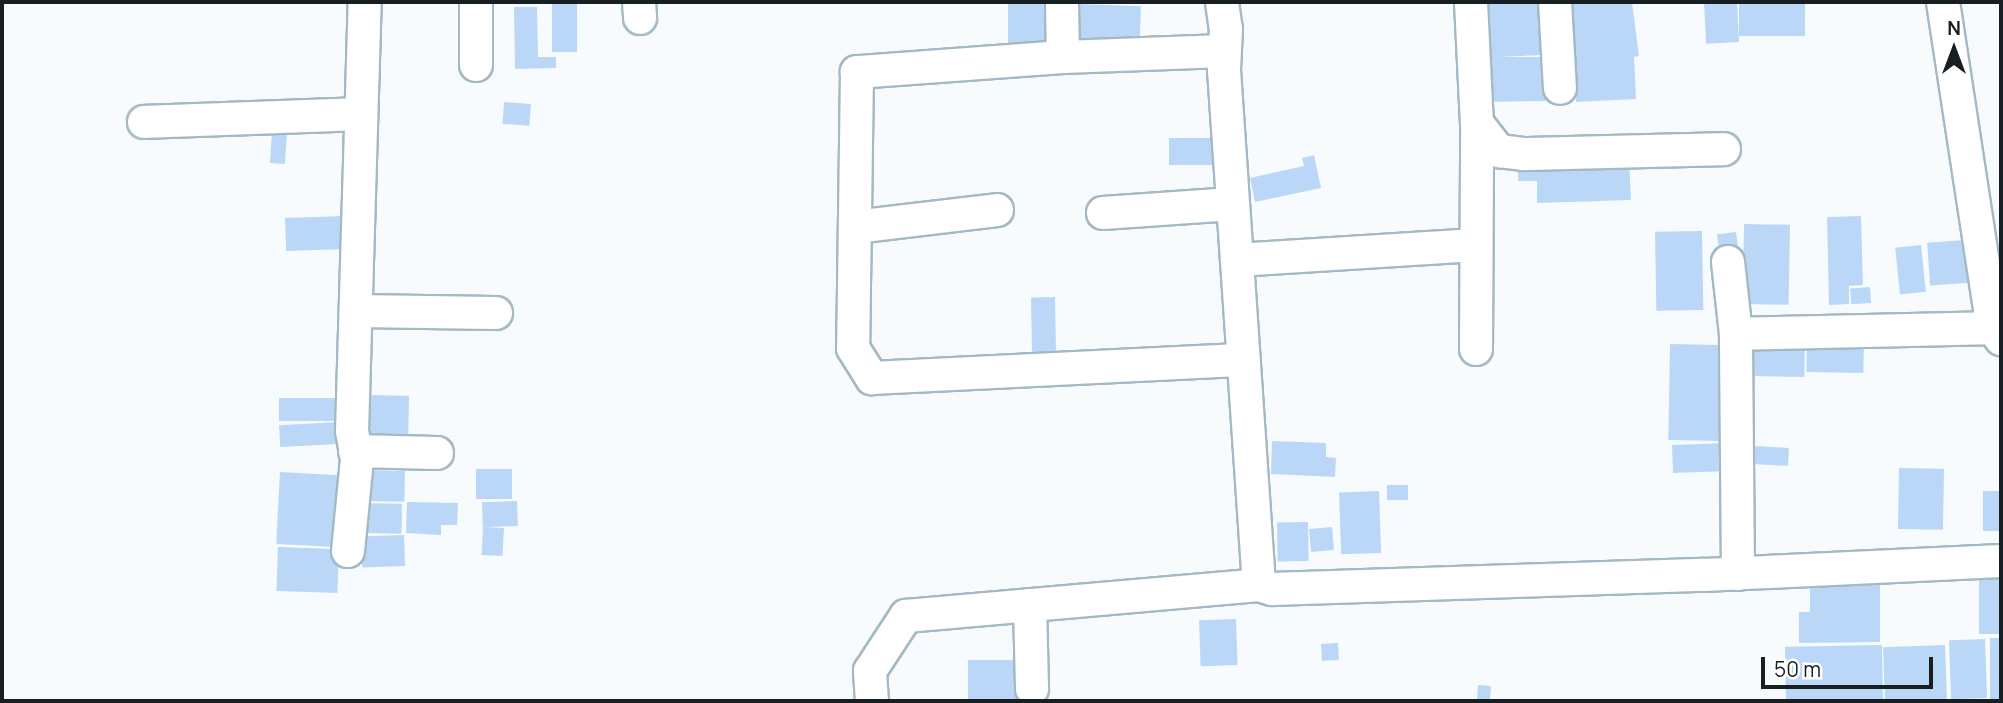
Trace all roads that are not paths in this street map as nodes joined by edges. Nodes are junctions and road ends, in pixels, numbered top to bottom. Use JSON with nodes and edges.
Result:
{"nodes":[{"id":1,"x":365,"y":2,"type":"edge"},
{"id":2,"x":476,"y":2,"type":"edge"},
{"id":3,"x":1062,"y":2,"type":"edge"},
{"id":4,"x":1222,"y":2,"type":"edge"},
{"id":5,"x":1471,"y":2,"type":"edge"},
{"id":6,"x":1555,"y":2,"type":"edge"},
{"id":7,"x":1943,"y":2,"type":"edge"},
{"id":8,"x":1224,"y":51,"type":"junction"},
{"id":9,"x":1063,"y":57,"type":"junction"},
{"id":10,"x":476,"y":65,"type":"dead end"},
{"id":11,"x":1560,"y":88,"type":"dead end"},
{"id":12,"x":361,"y":114,"type":"junction"},
{"id":13,"x":144,"y":122,"type":"dead end"},
{"id":14,"x":1477,"y":122,"type":"junction"},
{"id":15,"x":1724,"y":149,"type":"dead end"},
{"id":16,"x":1233,"y":204,"type":"junction"},
{"id":17,"x":997,"y":210,"type":"dead end"},
{"id":18,"x":1103,"y":214,"type":"dead end"},
{"id":19,"x":855,"y":227,"type":"junction"},
{"id":20,"x":1476,"y":245,"type":"junction"},
{"id":21,"x":1237,"y":260,"type":"junction"},
{"id":22,"x":1728,"y":262,"type":"dead end"},
{"id":23,"x":356,"y":311,"type":"junction"},
{"id":24,"x":496,"y":313,"type":"dead end"},
{"id":25,"x":1997,"y":333,"type":"edge"},
{"id":26,"x":1736,"y":334,"type":"junction"},
{"id":27,"x":1476,"y":349,"type":"dead end"},
{"id":28,"x":1244,"y":360,"type":"junction"},
{"id":29,"x":355,"y":452,"type":"junction"},
{"id":30,"x":437,"y":453,"type":"dead end"},
{"id":31,"x":348,"y":551,"type":"dead end"},
{"id":32,"x":2001,"y":561,"type":"edge"},
{"id":33,"x":1738,"y":573,"type":"junction"},
{"id":34,"x":1259,"y":585,"type":"junction"},
{"id":35,"x":1030,"y":605,"type":"junction"},
{"id":36,"x":1032,"y":689,"type":"dead end"},
{"id":37,"x":872,"y":701,"type":"edge"}],
"edges":[{"from":1,"to":12,"type":"street"},
{"from":2,"to":10,"type":"street"},
{"from":3,"to":9,"type":"street"},
{"from":4,"to":8,"type":"street"},
{"from":5,"to":14,"type":"street"},
{"from":6,"to":11,"type":"street"},
{"from":7,"to":25,"type":"street"},
{"from":8,"to":9,"type":"street"},
{"from":8,"to":16,"type":"street"},
{"from":9,"to":19,"type":"street"},
{"from":12,"to":13,"type":"street"},
{"from":12,"to":23,"type":"street"},
{"from":14,"to":15,"type":"street"},
{"from":14,"to":20,"type":"street"},
{"from":16,"to":18,"type":"street"},
{"from":16,"to":21,"type":"street"},
{"from":17,"to":19,"type":"street"},
{"from":19,"to":28,"type":"street"},
{"from":20,"to":21,"type":"street"},
{"from":20,"to":27,"type":"street"},
{"from":21,"to":28,"type":"street"},
{"from":22,"to":26,"type":"street"},
{"from":23,"to":24,"type":"street"},
{"from":23,"to":29,"type":"street"},
{"from":25,"to":26,"type":"street"},
{"from":26,"to":33,"type":"street"},
{"from":28,"to":34,"type":"street"},
{"from":29,"to":30,"type":"street"},
{"from":29,"to":31,"type":"street"},
{"from":32,"to":33,"type":"street"},
{"from":33,"to":34,"type":"street"},
{"from":34,"to":35,"type":"street"},
{"from":35,"to":36,"type":"street"},
{"from":35,"to":37,"type":"street"}]}
